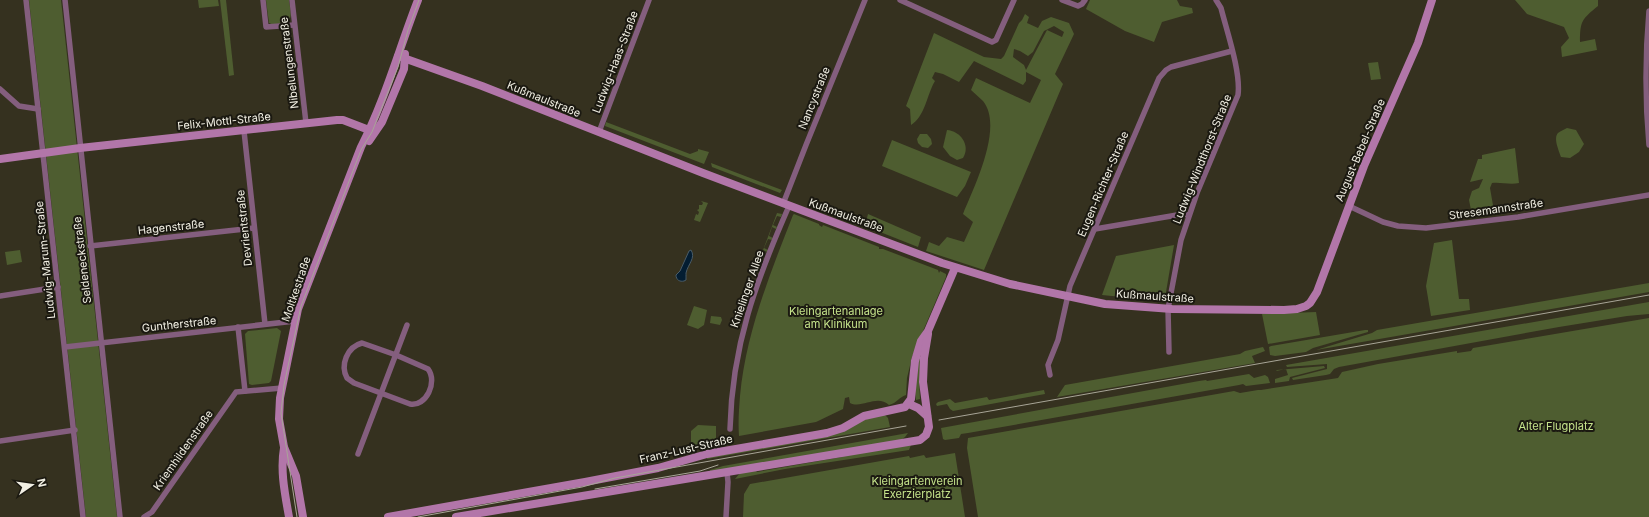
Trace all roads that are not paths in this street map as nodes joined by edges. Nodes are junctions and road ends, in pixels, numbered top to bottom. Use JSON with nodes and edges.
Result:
{"nodes":[{"id":1,"x":26,"y":0,"type":"edge"},
{"id":2,"x":65,"y":0,"type":"edge"},
{"id":3,"x":263,"y":0,"type":"edge"},
{"id":4,"x":292,"y":0,"type":"edge"},
{"id":5,"x":418,"y":0,"type":"edge"},
{"id":6,"x":650,"y":0,"type":"edge"},
{"id":7,"x":865,"y":0,"type":"edge"},
{"id":8,"x":900,"y":0,"type":"edge"},
{"id":9,"x":1014,"y":0,"type":"edge"},
{"id":10,"x":1062,"y":0,"type":"edge"},
{"id":11,"x":1085,"y":0,"type":"edge"},
{"id":12,"x":1216,"y":0,"type":"edge"},
{"id":13,"x":1432,"y":0,"type":"edge"},
{"id":14,"x":1649,"y":12,"type":"edge"},
{"id":15,"x":294,"y":25,"type":"junction"},
{"id":16,"x":1232,"y":51,"type":"junction"},
{"id":17,"x":401,"y":57,"type":"junction"},
{"id":18,"x":0,"y":89,"type":"edge"},
{"id":19,"x":1647,"y":96,"type":"edge"},
{"id":20,"x":38,"y":110,"type":"junction"},
{"id":21,"x":306,"y":123,"type":"junction"},
{"id":22,"x":369,"y":130,"type":"junction"},
{"id":23,"x":244,"y":131,"type":"junction"},
{"id":24,"x":599,"y":132,"type":"junction"},
{"id":25,"x":1649,"y":145,"type":"edge"},
{"id":26,"x":80,"y":148,"type":"junction"},
{"id":27,"x":43,"y":153,"type":"junction"},
{"id":28,"x":0,"y":159,"type":"edge"},
{"id":29,"x":353,"y":166,"type":"junction"},
{"id":30,"x":1649,"y":195,"type":"edge"},
{"id":31,"x":786,"y":205,"type":"junction"},
{"id":32,"x":1349,"y":206,"type":"junction"},
{"id":33,"x":1188,"y":215,"type":"junction"},
{"id":34,"x":254,"y":228,"type":"junction"},
{"id":35,"x":1095,"y":229,"type":"junction"},
{"id":36,"x":90,"y":246,"type":"junction"},
{"id":37,"x":954,"y":268,"type":"junction"},
{"id":38,"x":58,"y":287,"type":"junction"},
{"id":39,"x":0,"y":296,"type":"edge"},
{"id":40,"x":1068,"y":297,"type":"junction"},
{"id":41,"x":1306,"y":306,"type":"joint"},
{"id":42,"x":1168,"y":309,"type":"junction"},
{"id":43,"x":295,"y":321,"type":"junction"},
{"id":44,"x":265,"y":324,"type":"junction"},
{"id":45,"x":407,"y":325,"type":"dead end"},
{"id":46,"x":238,"y":327,"type":"junction"},
{"id":47,"x":928,"y":331,"type":"junction"},
{"id":48,"x":102,"y":342,"type":"junction"},
{"id":49,"x":65,"y":347,"type":"junction"},
{"id":50,"x":1169,"y":352,"type":"dead end"},
{"id":51,"x":396,"y":355,"type":"junction"},
{"id":52,"x":1050,"y":375,"type":"dead end"},
{"id":53,"x":244,"y":382,"type":"junction"},
{"id":54,"x":282,"y":388,"type":"junction"},
{"id":55,"x":245,"y":391,"type":"junction"},
{"id":56,"x":236,"y":392,"type":"junction"},
{"id":57,"x":381,"y":394,"type":"junction"},
{"id":58,"x":909,"y":404,"type":"junction"},
{"id":59,"x":927,"y":416,"type":"junction"},
{"id":60,"x":730,"y":429,"type":"dead end"},
{"id":61,"x":74,"y":430,"type":"junction"},
{"id":62,"x":0,"y":441,"type":"edge"},
{"id":63,"x":284,"y":447,"type":"junction"},
{"id":64,"x":358,"y":454,"type":"dead end"},
{"id":65,"x":727,"y":472,"type":"junction"},
{"id":66,"x":484,"y":515,"type":"edge"},
{"id":67,"x":83,"y":517,"type":"edge"},
{"id":68,"x":120,"y":517,"type":"edge"},
{"id":69,"x":144,"y":517,"type":"edge"},
{"id":70,"x":289,"y":517,"type":"edge"},
{"id":71,"x":303,"y":517,"type":"edge"},
{"id":72,"x":388,"y":517,"type":"edge"},
{"id":73,"x":456,"y":517,"type":"edge"},
{"id":74,"x":726,"y":517,"type":"edge"}],
"edges":[{"from":1,"to":20,"type":"street","name":"Ludwig-Marum-Straße"},
{"from":2,"to":26,"type":"street","name":"Seldeneckstraße"},
{"from":3,"to":15,"type":"street"},
{"from":4,"to":15,"type":"street","name":"Nibelungenstraße"},
{"from":5,"to":17,"type":"street","name":"Moltkestraße"},
{"from":6,"to":24,"type":"street","name":"Ludwig-Haas-Straße"},
{"from":7,"to":31,"type":"street","name":"Nancystraße"},
{"from":8,"to":9,"type":"street"},
{"from":10,"to":11,"type":"street"},
{"from":12,"to":16,"type":"street","name":"Ludwig-Windthorst-Straße"},
{"from":13,"to":32,"type":"street","name":"August-Bebel-Straße"},
{"from":14,"to":19,"type":"street"},
{"from":15,"to":21,"type":"street","name":"Nibelungenstraße"},
{"from":16,"to":33,"type":"street","name":"Ludwig-Windthorst-Straße"},
{"from":16,"to":35,"type":"street","name":"Eugen-Richter-Straße"},
{"from":17,"to":22,"type":"street","name":"Moltkestraße"},
{"from":17,"to":24,"type":"street","name":"Kußmaulstraße"},
{"from":17,"to":29,"type":"street","name":"Moltkestraße"},
{"from":18,"to":20,"type":"street"},
{"from":19,"to":25,"type":"street"},
{"from":20,"to":27,"type":"street","name":"Ludwig-Marum-Straße"},
{"from":21,"to":22,"type":"street","name":"Felix-Mottl-Straße"},
{"from":21,"to":23,"type":"street","name":"Felix-Mottl-Straße"},
{"from":22,"to":29,"type":"street","name":"Moltkestraße"},
{"from":23,"to":26,"type":"street","name":"Felix-Mottl-Straße"},
{"from":23,"to":34,"type":"street","name":"Devrientstraße"},
{"from":24,"to":31,"type":"street","name":"Kußmaulstraße"},
{"from":26,"to":27,"type":"street","name":"Felix-Mottl-Straße"},
{"from":26,"to":36,"type":"street","name":"Seldeneckstraße"},
{"from":27,"to":28,"type":"street","name":"Felix-Mottl-Straße"},
{"from":27,"to":38,"type":"street","name":"Ludwig-Marum-Straße"},
{"from":29,"to":43,"type":"street","name":"Moltkestraße"},
{"from":30,"to":32,"type":"street","name":"Stresemannstraße"},
{"from":31,"to":37,"type":"street","name":"Kußmaulstraße"},
{"from":31,"to":60,"type":"street","name":"Knielinger Allee"},
{"from":32,"to":41,"type":"street","name":"August-Bebel-Straße"},
{"from":33,"to":35,"type":"street"},
{"from":33,"to":42,"type":"street","name":"Ludwig-Windthorst-Straße"},
{"from":34,"to":36,"type":"street","name":"Hagenstraße"},
{"from":34,"to":44,"type":"street","name":"Devrientstraße"},
{"from":35,"to":40,"type":"street","name":"Eugen-Richter-Straße"},
{"from":36,"to":48,"type":"street","name":"Seldeneckstraße"},
{"from":37,"to":40,"type":"street","name":"Kußmaulstraße"},
{"from":37,"to":47,"type":"street"},
{"from":38,"to":39,"type":"street"},
{"from":38,"to":49,"type":"street","name":"Ludwig-Marum-Straße"},
{"from":40,"to":42,"type":"street","name":"Kußmaulstraße"},
{"from":40,"to":52,"type":"street","name":"Eugen-Richter-Straße"},
{"from":41,"to":42,"type":"street","name":"Kußmaulstraße"},
{"from":42,"to":50,"type":"street","name":"Ludwig-Windthorst-Straße"},
{"from":43,"to":44,"type":"street","name":"Guntherstraße"},
{"from":43,"to":54,"type":"street","name":"Moltkestraße"},
{"from":44,"to":46,"type":"street","name":"Guntherstraße"},
{"from":45,"to":51,"type":"street"},
{"from":46,"to":48,"type":"street","name":"Guntherstraße"},
{"from":46,"to":53,"type":"street"},
{"from":47,"to":58,"type":"street"},
{"from":47,"to":59,"type":"street"},
{"from":48,"to":49,"type":"street","name":"Guntherstraße"},
{"from":48,"to":68,"type":"street","name":"Seldeneckstraße"},
{"from":49,"to":61,"type":"street","name":"Ludwig-Marum-Straße"},
{"from":51,"to":57,"type":"street"},
{"from":51,"to":57,"type":"street"},
{"from":51,"to":57,"type":"street"},
{"from":53,"to":55,"type":"street"},
{"from":53,"to":56,"type":"street","name":"Kriemhildenstraße"},
{"from":54,"to":55,"type":"street"},
{"from":54,"to":63,"type":"street","name":"Moltkestraße"},
{"from":55,"to":56,"type":"street"},
{"from":56,"to":69,"type":"street","name":"Kriemhildenstraße"},
{"from":57,"to":64,"type":"street"},
{"from":58,"to":59,"type":"street"},
{"from":58,"to":72,"type":"street","name":"Franz-Lust-Straße"},
{"from":59,"to":65,"type":"street"},
{"from":61,"to":62,"type":"street"},
{"from":61,"to":67,"type":"street","name":"Ludwig-Marum-Straße"},
{"from":63,"to":70,"type":"street","name":"Moltkestraße"},
{"from":63,"to":71,"type":"street","name":"Moltkestraße"},
{"from":65,"to":66,"type":"street"},
{"from":65,"to":74,"type":"street"},
{"from":66,"to":73,"type":"street"}]}
